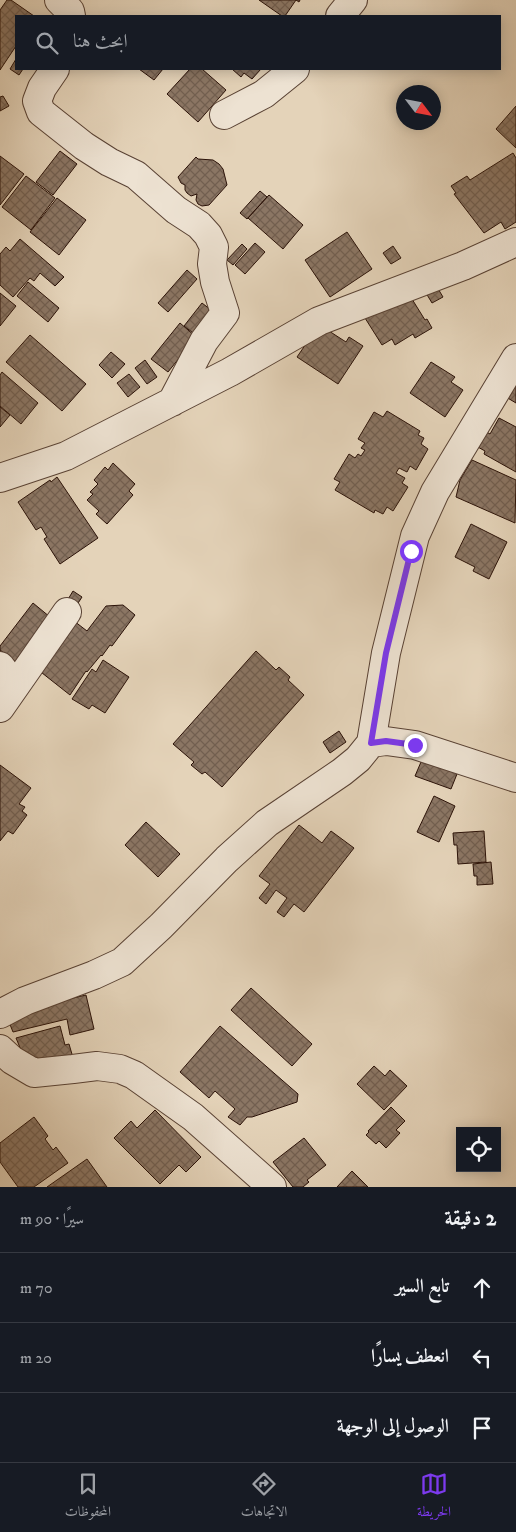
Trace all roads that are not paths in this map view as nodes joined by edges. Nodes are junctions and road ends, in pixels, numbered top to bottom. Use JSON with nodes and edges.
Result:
{"nodes":[{"id":1,"x":59,"y":0,"type":"edge"},
{"id":2,"x":353,"y":0,"type":"edge"},
{"id":3,"x":71,"y":15,"type":"edge"},
{"id":4,"x":341,"y":15,"type":"edge"},
{"id":5,"x":54,"y":70,"type":"edge"},
{"id":6,"x":294,"y":70,"type":"edge"},
{"id":7,"x":224,"y":115,"type":"dead end"},
{"id":8,"x":516,"y":242,"type":"edge"},
{"id":9,"x":516,"y":358,"type":"edge"},
{"id":10,"x":172,"y":402,"type":"junction"},
{"id":11,"x":0,"y":478,"type":"edge"},
{"id":12,"x":67,"y":612,"type":"dead end"},
{"id":13,"x":8,"y":676,"type":"edge"},
{"id":14,"x":0,"y":708,"type":"edge"},
{"id":15,"x":371,"y":743,"type":"junction"},
{"id":16,"x":516,"y":778,"type":"edge"},
{"id":17,"x":0,"y":1014,"type":"edge"},
{"id":18,"x":0,"y":1049,"type":"edge"},
{"id":19,"x":272,"y":1187,"type":"edge"}],
"edges":[{"from":1,"to":3,"type":"street"},
{"from":2,"to":4,"type":"street"},
{"from":5,"to":10,"type":"street"},
{"from":6,"to":7,"type":"street"},
{"from":8,"to":10,"type":"street"},
{"from":9,"to":15,"type":"street"},
{"from":10,"to":11,"type":"street"},
{"from":12,"to":13,"type":"street"},
{"from":13,"to":14,"type":"street"},
{"from":15,"to":16,"type":"street"},
{"from":15,"to":17,"type":"street"},
{"from":18,"to":19,"type":"street"}]}
